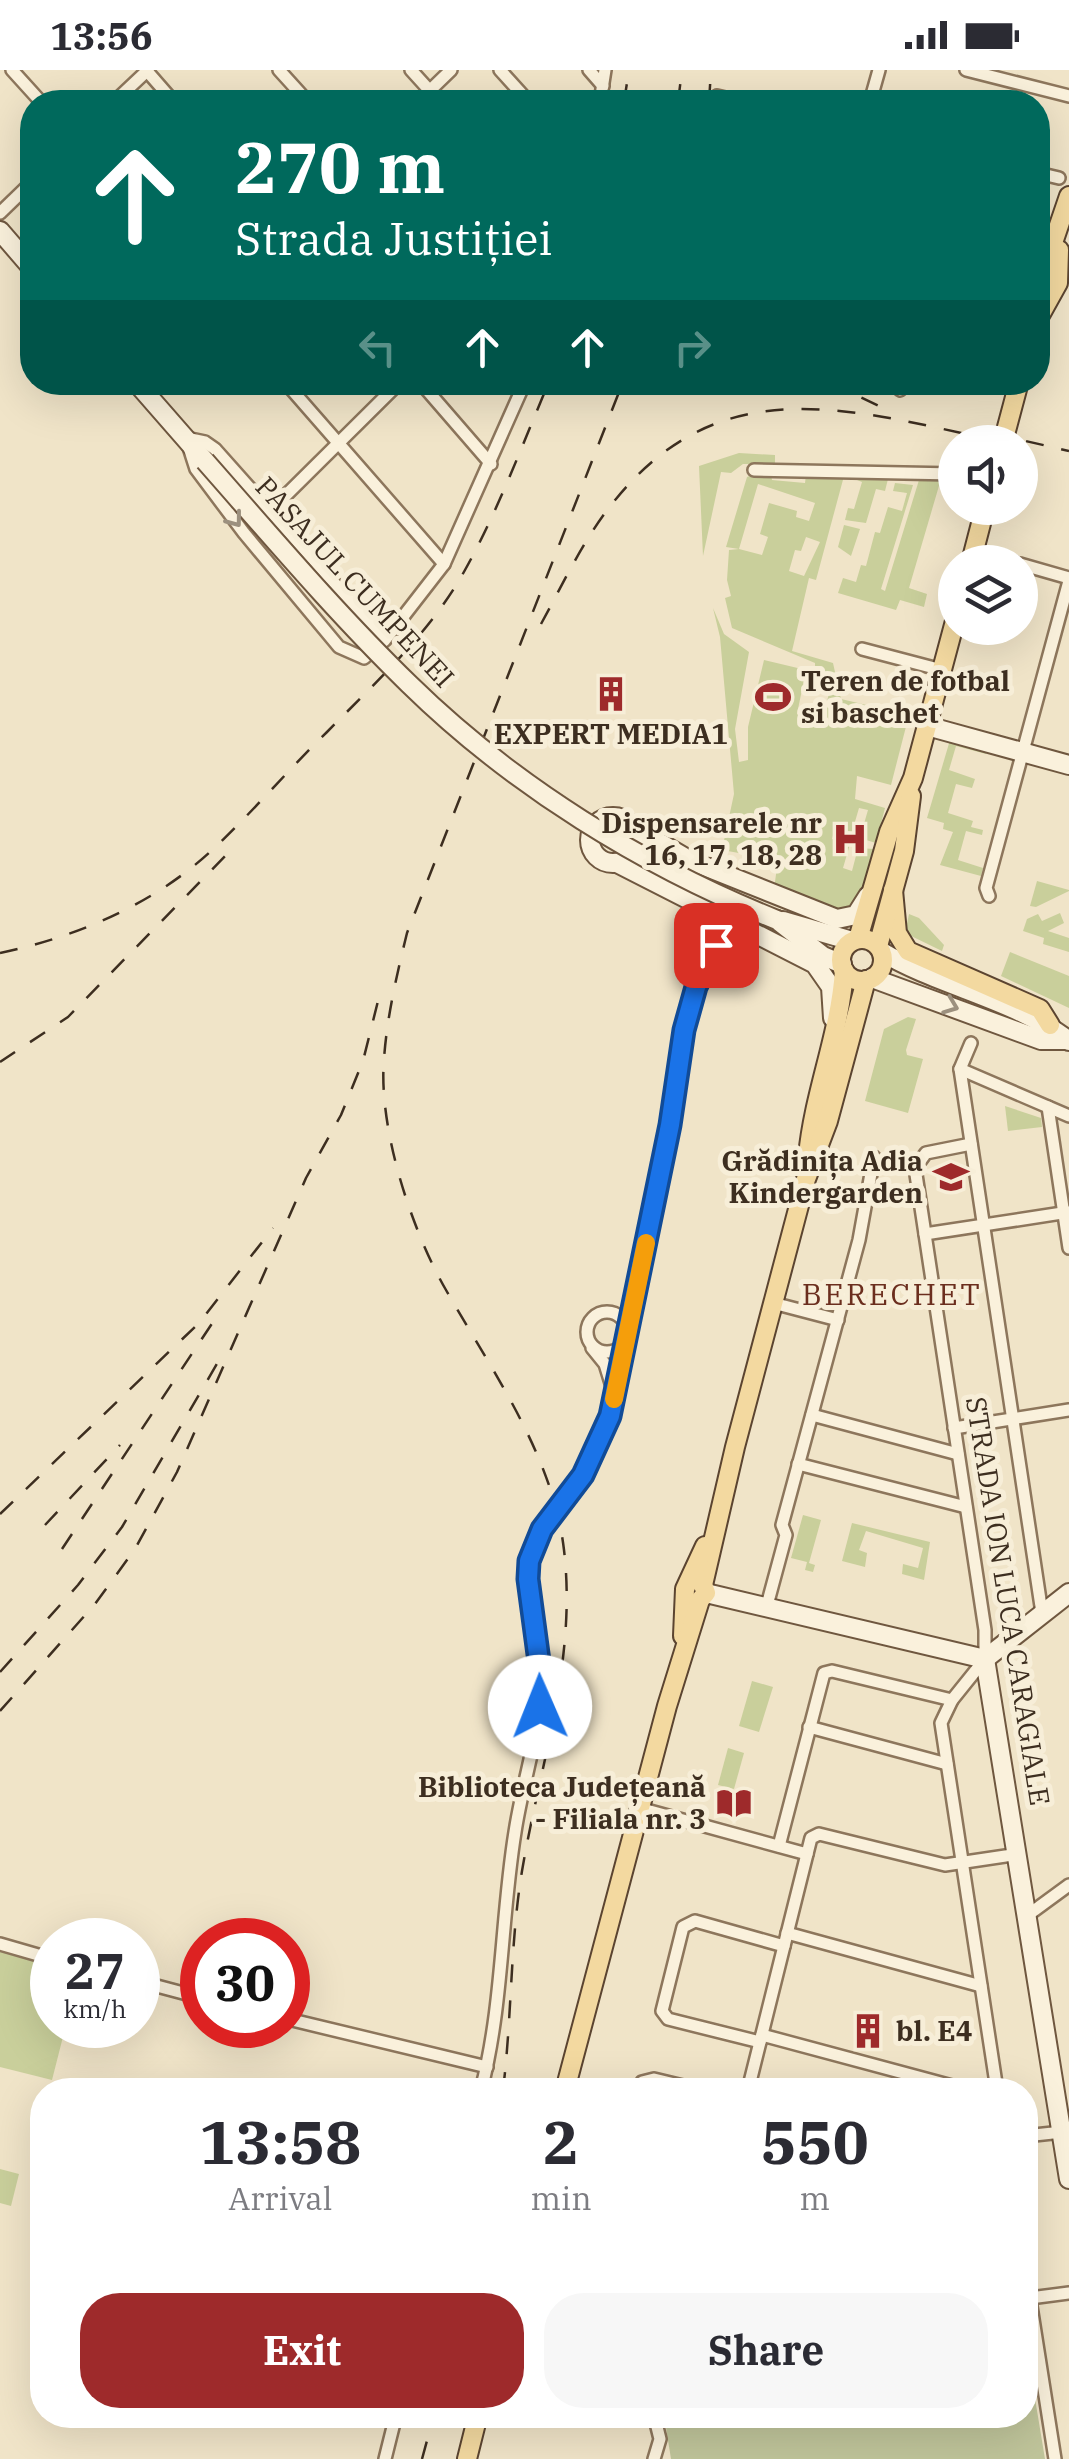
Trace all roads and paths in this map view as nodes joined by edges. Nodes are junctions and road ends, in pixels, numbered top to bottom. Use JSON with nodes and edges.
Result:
{"nodes":[{"id":1,"x":12,"y":70,"type":"edge"},
{"id":2,"x":147,"y":70,"type":"edge"},
{"id":3,"x":280,"y":70,"type":"edge"},
{"id":4,"x":411,"y":70,"type":"edge"},
{"id":5,"x":451,"y":70,"type":"edge"},
{"id":6,"x":500,"y":70,"type":"edge"},
{"id":7,"x":589,"y":70,"type":"edge"},
{"id":8,"x":605,"y":70,"type":"edge"},
{"id":9,"x":966,"y":70,"type":"edge"},
{"id":10,"x":603,"y":86,"type":"junction"},
{"id":11,"x":30,"y":90,"type":"edge"},
{"id":12,"x":126,"y":90,"type":"edge"},
{"id":13,"x":164,"y":90,"type":"edge"},
{"id":14,"x":298,"y":90,"type":"edge"},
{"id":15,"x":429,"y":90,"type":"edge"},
{"id":16,"x":431,"y":90,"type":"edge"},
{"id":17,"x":518,"y":90,"type":"edge"},
{"id":18,"x":602,"y":90,"type":"edge"},
{"id":19,"x":1045,"y":90,"type":"edge"},
{"id":20,"x":1050,"y":176,"type":"edge"},
{"id":21,"x":1059,"y":178,"type":"dead end"},
{"id":22,"x":20,"y":194,"type":"edge"},
{"id":23,"x":1069,"y":196,"type":"edge"},
{"id":24,"x":0,"y":213,"type":"edge"},
{"id":25,"x":1063,"y":220,"type":"junction"},
{"id":26,"x":0,"y":231,"type":"edge"},
{"id":27,"x":1050,"y":239,"type":"edge"},
{"id":28,"x":20,"y":254,"type":"edge"},
{"id":29,"x":1050,"y":271,"type":"edge"},
{"id":30,"x":148,"y":395,"type":"edge"},
{"id":31,"x":296,"y":395,"type":"edge"},
{"id":32,"x":387,"y":395,"type":"edge"},
{"id":33,"x":431,"y":395,"type":"edge"},
{"id":34,"x":520,"y":395,"type":"edge"},
{"id":35,"x":1016,"y":395,"type":"edge"},
{"id":36,"x":1008,"y":425,"type":"edge"},
{"id":37,"x":186,"y":438,"type":"junction"},
{"id":38,"x":339,"y":444,"type":"junction"},
{"id":39,"x":491,"y":464,"type":"junction"},
{"id":40,"x":754,"y":470,"type":"dead end"},
{"id":41,"x":938,"y":474,"type":"edge"},
{"id":42,"x":270,"y":512,"type":"junction"},
{"id":43,"x":444,"y":564,"type":"junction"},
{"id":44,"x":1038,"y":569,"type":"edge"},
{"id":45,"x":1069,"y":579,"type":"edge"},
{"id":46,"x":386,"y":640,"type":"junction"},
{"id":47,"x":949,"y":645,"type":"edge"},
{"id":48,"x":862,"y":649,"type":"dead end"},
{"id":49,"x":942,"y":670,"type":"junction"},
{"id":50,"x":927,"y":726,"type":"junction"},
{"id":51,"x":1022,"y":752,"type":"junction"},
{"id":52,"x":1069,"y":766,"type":"edge"},
{"id":53,"x":631,"y":826,"type":"junction"},
{"id":54,"x":616,"y":863,"type":"junction"},
{"id":55,"x":883,"y":888,"type":"junction"},
{"id":56,"x":989,"y":896,"type":"dead end"},
{"id":57,"x":804,"y":907,"type":"junction"},
{"id":58,"x":777,"y":920,"type":"junction"},
{"id":59,"x":734,"y":925,"type":"junction"},
{"id":60,"x":832,"y":933,"type":"junction"},
{"id":61,"x":756,"y":934,"type":"junction"},
{"id":62,"x":855,"y":940,"type":"junction"},
{"id":63,"x":808,"y":944,"type":"junction"},
{"id":64,"x":880,"y":949,"type":"junction"},
{"id":65,"x":843,"y":967,"type":"junction"},
{"id":66,"x":869,"y":979,"type":"junction"},
{"id":67,"x":1050,"y":1024,"type":"junction"},
{"id":68,"x":1068,"y":1041,"type":"edge"},
{"id":69,"x":834,"y":1043,"type":"junction"},
{"id":70,"x":971,"y":1044,"type":"dead end"},
{"id":71,"x":960,"y":1070,"type":"junction"},
{"id":72,"x":1048,"y":1107,"type":"junction"},
{"id":73,"x":1069,"y":1116,"type":"edge"},
{"id":74,"x":972,"y":1144,"type":"junction"},
{"id":75,"x":874,"y":1157,"type":"dead end"},
{"id":76,"x":806,"y":1179,"type":"junction"},
{"id":77,"x":1066,"y":1213,"type":"edge"},
{"id":78,"x":984,"y":1225,"type":"junction"},
{"id":79,"x":925,"y":1234,"type":"junction"},
{"id":80,"x":1069,"y":1248,"type":"edge"},
{"id":81,"x":774,"y":1303,"type":"junction"},
{"id":82,"x":838,"y":1320,"type":"junction"},
{"id":83,"x":627,"y":1334,"type":"junction"},
{"id":84,"x":589,"y":1344,"type":"junction"},
{"id":85,"x":614,"y":1394,"type":"junction"},
{"id":86,"x":1069,"y":1410,"type":"edge"},
{"id":87,"x":812,"y":1416,"type":"junction"},
{"id":88,"x":1013,"y":1419,"type":"junction"},
{"id":89,"x":954,"y":1428,"type":"junction"},
{"id":90,"x":958,"y":1454,"type":"junction"},
{"id":91,"x":731,"y":1464,"type":"junction"},
{"id":92,"x":798,"y":1464,"type":"junction"},
{"id":93,"x":966,"y":1507,"type":"junction"},
{"id":94,"x":708,"y":1542,"type":"junction"},
{"id":95,"x":699,"y":1592,"type":"junction"},
{"id":96,"x":1069,"y":1594,"type":"edge"},
{"id":97,"x":766,"y":1609,"type":"junction"},
{"id":98,"x":1042,"y":1613,"type":"junction"},
{"id":99,"x":683,"y":1636,"type":"junction"},
{"id":100,"x":986,"y":1658,"type":"junction"},
{"id":101,"x":952,"y":1700,"type":"junction"},
{"id":102,"x":667,"y":1706,"type":"junction"},
{"id":103,"x":809,"y":1728,"type":"junction"},
{"id":104,"x":947,"y":1764,"type":"junction"},
{"id":105,"x":640,"y":1808,"type":"junction"},
{"id":106,"x":779,"y":1846,"type":"junction"},
{"id":107,"x":807,"y":1854,"type":"junction"},
{"id":108,"x":1019,"y":1854,"type":"junction"},
{"id":109,"x":962,"y":1862,"type":"junction"},
{"id":110,"x":1069,"y":1885,"type":"edge"},
{"id":111,"x":1028,"y":1915,"type":"junction"},
{"id":112,"x":786,"y":1940,"type":"junction"},
{"id":113,"x":0,"y":1944,"type":"edge"},
{"id":114,"x":30,"y":1953,"type":"edge"},
{"id":115,"x":981,"y":1986,"type":"junction"},
{"id":116,"x":310,"y":2024,"type":"edge"},
{"id":117,"x":761,"y":2038,"type":"junction"},
{"id":118,"x":487,"y":2067,"type":"junction"},
{"id":119,"x":484,"y":2078,"type":"edge"},
{"id":120,"x":567,"y":2078,"type":"edge"},
{"id":121,"x":751,"y":2078,"type":"edge"},
{"id":122,"x":919,"y":2078,"type":"edge"},
{"id":123,"x":996,"y":2078,"type":"edge"},
{"id":124,"x":1063,"y":2119,"type":"edge"},
{"id":125,"x":1038,"y":2130,"type":"edge"},
{"id":126,"x":1069,"y":2179,"type":"edge"},
{"id":127,"x":1069,"y":2293,"type":"edge"},
{"id":128,"x":1038,"y":2297,"type":"edge"},
{"id":129,"x":1038,"y":2352,"type":"edge"},
{"id":130,"x":393,"y":2428,"type":"edge"},
{"id":131,"x":474,"y":2428,"type":"edge"},
{"id":132,"x":657,"y":2428,"type":"edge"},
{"id":133,"x":385,"y":2459,"type":"edge"},
{"id":134,"x":466,"y":2459,"type":"edge"},
{"id":135,"x":654,"y":2459,"type":"edge"},
{"id":136,"x":1054,"y":2459,"type":"edge"}],
"edges":[{"from":1,"to":11,"type":"street"},
{"from":2,"to":12,"type":"street"},
{"from":2,"to":13,"type":"street"},
{"from":3,"to":14,"type":"street"},
{"from":4,"to":15,"type":"street"},
{"from":5,"to":16,"type":"street"},
{"from":6,"to":17,"type":"street"},
{"from":7,"to":10,"type":"street"},
{"from":8,"to":10,"type":"street"},
{"from":9,"to":19,"type":"street"},
{"from":10,"to":18,"type":"street"},
{"from":20,"to":21,"type":"street"},
{"from":22,"to":24,"type":"street"},
{"from":23,"to":25,"type":"main road"},
{"from":25,"to":27,"type":"main road"},
{"from":25,"to":29,"type":"main road"},
{"from":26,"to":28,"type":"main road"},
{"from":30,"to":37,"type":"main road","name":"PASAJUL CUMPENEI"},
{"from":31,"to":38,"type":"street"},
{"from":32,"to":38,"type":"street"},
{"from":33,"to":39,"type":"street"},
{"from":34,"to":39,"type":"street"},
{"from":35,"to":36,"type":"main road"},
{"from":37,"to":42,"type":"street"},
{"from":37,"to":46,"type":"street","one_way":true},
{"from":37,"to":58,"type":"main road","name":"PASAJUL CUMPENEI","bridge":true},
{"from":38,"to":42,"type":"street"},
{"from":38,"to":43,"type":"street"},
{"from":39,"to":43,"type":"street"},
{"from":40,"to":41,"type":"street"},
{"from":42,"to":46,"type":"street"},
{"from":43,"to":46,"type":"street"},
{"from":44,"to":45,"type":"street"},
{"from":45,"to":51,"type":"street"},
{"from":47,"to":49,"type":"main road"},
{"from":48,"to":49,"type":"street"},
{"from":49,"to":50,"type":"main road"},
{"from":50,"to":51,"type":"main road"},
{"from":50,"to":55,"type":"main road"},
{"from":51,"to":52,"type":"main road"},
{"from":51,"to":56,"type":"street"},
{"from":53,"to":54,"type":"main road"},
{"from":53,"to":54,"type":"main road"},
{"from":53,"to":57,"type":"main road"},
{"from":54,"to":59,"type":"main road"},
{"from":55,"to":57,"type":"main road"},
{"from":55,"to":62,"type":"main road"},
{"from":55,"to":64,"type":"main road"},
{"from":55,"to":67,"type":"main road"},
{"from":57,"to":60,"type":"main road"},
{"from":58,"to":60,"type":"main road"},
{"from":58,"to":63,"type":"main road"},
{"from":59,"to":61,"type":"main road"},
{"from":59,"to":83,"type":"street"},
{"from":60,"to":62,"type":"main road"},
{"from":61,"to":63,"type":"main road"},
{"from":61,"to":69,"type":"main road"},
{"from":62,"to":64,"type":"main road"},
{"from":62,"to":65,"type":"main road"},
{"from":63,"to":65,"type":"main road"},
{"from":64,"to":66,"type":"main road"},
{"from":64,"to":67,"type":"main road"},
{"from":65,"to":66,"type":"main road"},
{"from":65,"to":69,"type":"main road"},
{"from":66,"to":68,"type":"main road","one_way":true},
{"from":66,"to":76,"type":"main road"},
{"from":67,"to":68,"type":"main road"},
{"from":69,"to":76,"type":"main road"},
{"from":70,"to":71,"type":"street"},
{"from":71,"to":72,"type":"street"},
{"from":71,"to":74,"type":"street"},
{"from":72,"to":73,"type":"street"},
{"from":72,"to":77,"type":"street"},
{"from":74,"to":78,"type":"street"},
{"from":74,"to":79,"type":"street","name":"STRADA ION LUCA CARAGIALE"},
{"from":75,"to":82,"type":"street"},
{"from":76,"to":81,"type":"main road"},
{"from":77,"to":78,"type":"street"},
{"from":77,"to":80,"type":"street"},
{"from":78,"to":79,"type":"street"},
{"from":78,"to":88,"type":"street"},
{"from":79,"to":89,"type":"street","name":"STRADA ION LUCA CARAGIALE"},
{"from":81,"to":82,"type":"street"},
{"from":81,"to":91,"type":"main road"},
{"from":82,"to":87,"type":"street"},
{"from":83,"to":84,"type":"street"},
{"from":83,"to":84,"type":"street"},
{"from":83,"to":85,"type":"street"},
{"from":84,"to":85,"type":"street"},
{"from":85,"to":118,"type":"street"},
{"from":86,"to":88,"type":"street"},
{"from":87,"to":90,"type":"street"},
{"from":87,"to":92,"type":"street"},
{"from":88,"to":89,"type":"street"},
{"from":88,"to":98,"type":"street"},
{"from":89,"to":90,"type":"street","name":"STRADA ION LUCA CARAGIALE"},
{"from":90,"to":93,"type":"street","name":"STRADA ION LUCA CARAGIALE"},
{"from":91,"to":94,"type":"main road"},
{"from":91,"to":95,"type":"main road"},
{"from":92,"to":93,"type":"street"},
{"from":92,"to":97,"type":"street"},
{"from":93,"to":100,"type":"street","name":"STRADA ION LUCA CARAGIALE"},
{"from":94,"to":95,"type":"main road"},
{"from":94,"to":99,"type":"main road"},
{"from":95,"to":97,"type":"main road"},
{"from":95,"to":99,"type":"main road"},
{"from":95,"to":102,"type":"main road"},
{"from":96,"to":98,"type":"main road"},
{"from":97,"to":100,"type":"main road"},
{"from":98,"to":100,"type":"main road"},
{"from":99,"to":102,"type":"main road"},
{"from":100,"to":101,"type":"street"},
{"from":100,"to":108,"type":"main road","name":"STRADA ION LUCA CARAGIALE"},
{"from":101,"to":103,"type":"street"},
{"from":101,"to":104,"type":"street"},
{"from":102,"to":105,"type":"main road"},
{"from":103,"to":104,"type":"street"},
{"from":103,"to":106,"type":"street"},
{"from":104,"to":109,"type":"street"},
{"from":105,"to":106,"type":"street"},
{"from":105,"to":120,"type":"main road"},
{"from":106,"to":107,"type":"street"},
{"from":107,"to":109,"type":"street"},
{"from":107,"to":112,"type":"street"},
{"from":108,"to":109,"type":"street"},
{"from":108,"to":111,"type":"main road","name":"STRADA ION LUCA CARAGIALE"},
{"from":109,"to":115,"type":"street"},
{"from":110,"to":111,"type":"street"},
{"from":111,"to":124,"type":"main road","name":"STRADA ION LUCA CARAGIALE"},
{"from":112,"to":115,"type":"street"},
{"from":112,"to":117,"type":"street"},
{"from":112,"to":117,"type":"street"},
{"from":113,"to":114,"type":"street"},
{"from":115,"to":123,"type":"street"},
{"from":116,"to":118,"type":"street"},
{"from":117,"to":121,"type":"street"},
{"from":117,"to":122,"type":"street"},
{"from":118,"to":119,"type":"street"},
{"from":124,"to":125,"type":"street"},
{"from":124,"to":126,"type":"main road","name":"STRADA ION LUCA CARAGIALE"},
{"from":127,"to":128,"type":"street"},
{"from":129,"to":136,"type":"street"},
{"from":130,"to":133,"type":"street"},
{"from":131,"to":134,"type":"main road"},
{"from":132,"to":135,"type":"street"}]}
